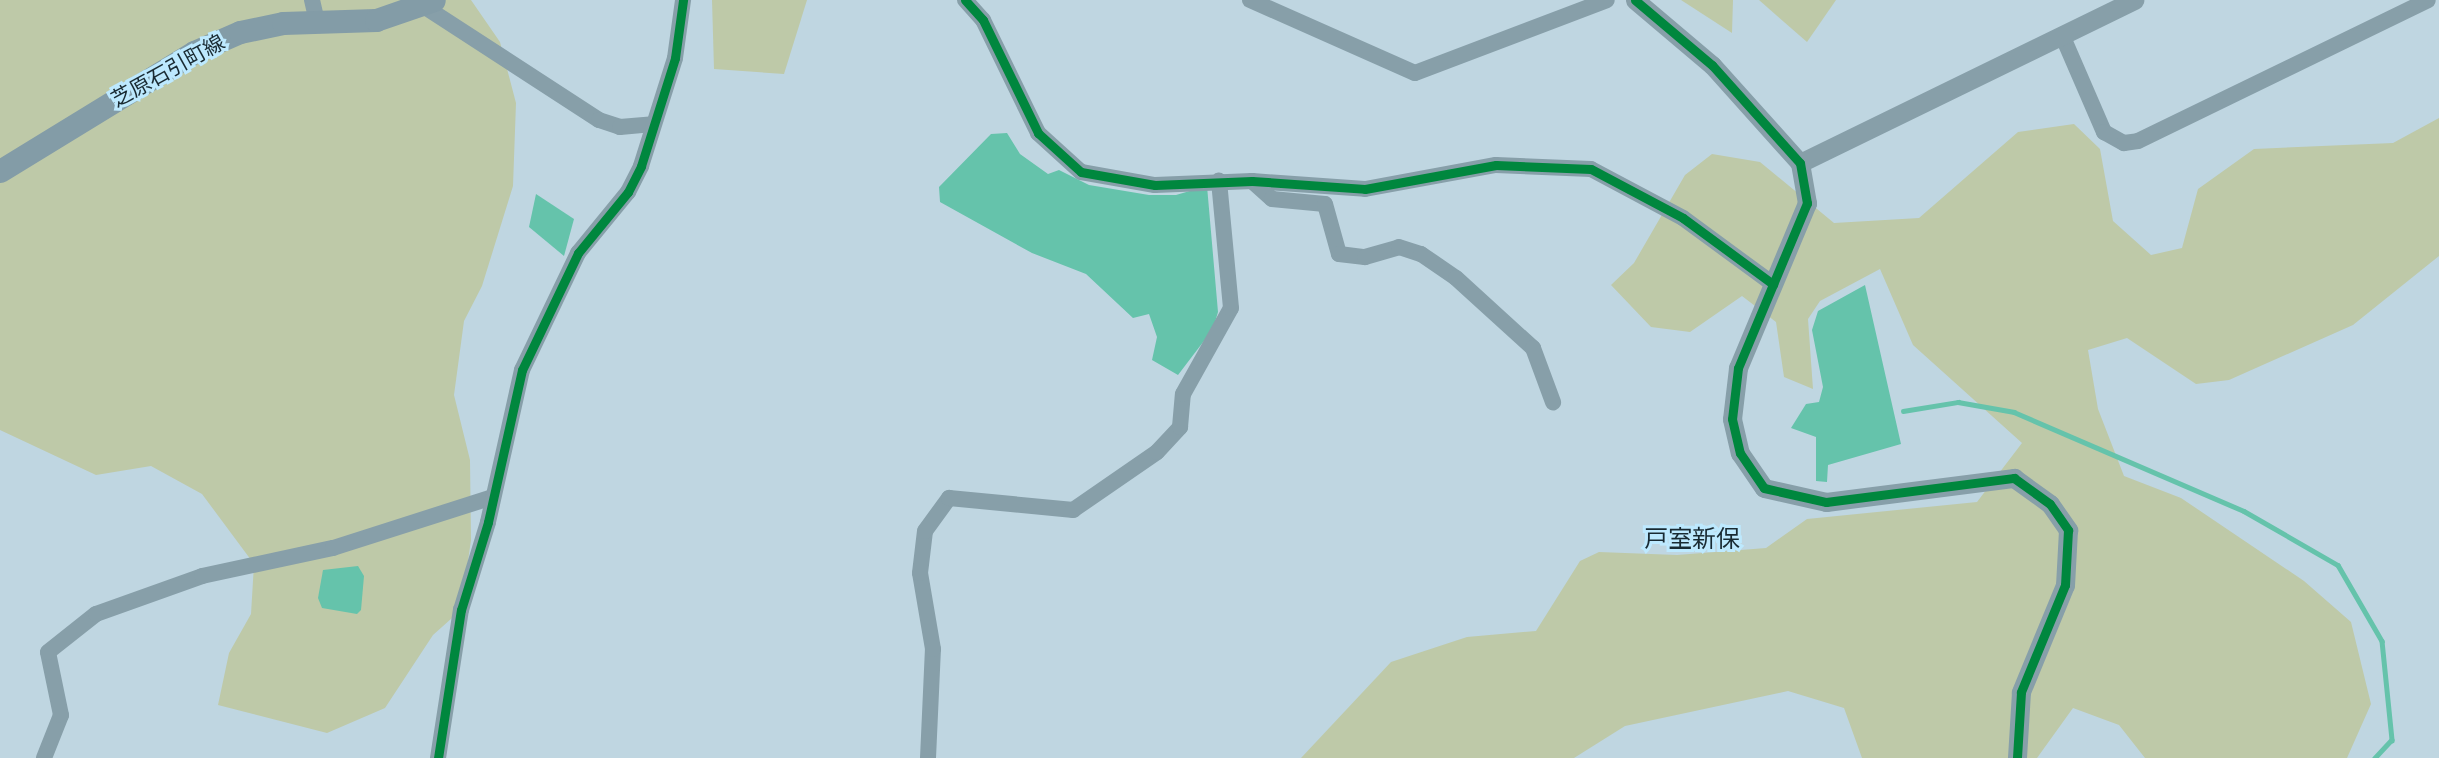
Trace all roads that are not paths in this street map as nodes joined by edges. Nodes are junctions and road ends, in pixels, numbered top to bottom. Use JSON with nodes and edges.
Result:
{"nodes":[{"id":1,"x":683,"y":0,"type":"edge"},
{"id":2,"x":1250,"y":0,"type":"edge"},
{"id":3,"x":1607,"y":0,"type":"edge"},
{"id":4,"x":1635,"y":0,"type":"edge"},
{"id":5,"x":2134,"y":0,"type":"edge"},
{"id":6,"x":2428,"y":0,"type":"edge"},
{"id":7,"x":428,"y":2,"type":"edge"},
{"id":8,"x":971,"y":3,"type":"edge"},
{"id":9,"x":315,"y":11,"type":"edge"},
{"id":10,"x":2062,"y":35,"type":"junction"},
{"id":11,"x":653,"y":124,"type":"junction"},
{"id":12,"x":1800,"y":163,"type":"junction"},
{"id":13,"x":0,"y":171,"type":"edge"},
{"id":14,"x":1219,"y":181,"type":"junction"},
{"id":15,"x":1252,"y":181,"type":"junction"},
{"id":16,"x":1773,"y":284,"type":"junction"},
{"id":17,"x":1553,"y":402,"type":"dead end"},
{"id":18,"x":493,"y":497,"type":"junction"},
{"id":19,"x":44,"y":758,"type":"edge"},
{"id":20,"x":438,"y":758,"type":"edge"},
{"id":21,"x":928,"y":758,"type":"edge"},
{"id":22,"x":2017,"y":758,"type":"edge"}],
"edges":[{"from":1,"to":11,"type":"street"},
{"from":2,"to":3,"type":"street"},
{"from":4,"to":12,"type":"street"},
{"from":5,"to":10,"type":"street"},
{"from":6,"to":10,"type":"street"},
{"from":7,"to":9,"type":"main road","name":"芝原石引町線"},
{"from":7,"to":11,"type":"street"},
{"from":8,"to":14,"type":"street"},
{"from":9,"to":13,"type":"main road","name":"芝原石引町線"},
{"from":10,"to":12,"type":"street"},
{"from":11,"to":18,"type":"street"},
{"from":12,"to":16,"type":"street"},
{"from":14,"to":15,"type":"street"},
{"from":14,"to":21,"type":"street"},
{"from":15,"to":16,"type":"street"},
{"from":15,"to":17,"type":"street"},
{"from":16,"to":22,"type":"street"},
{"from":18,"to":19,"type":"street"},
{"from":18,"to":20,"type":"street"}]}
